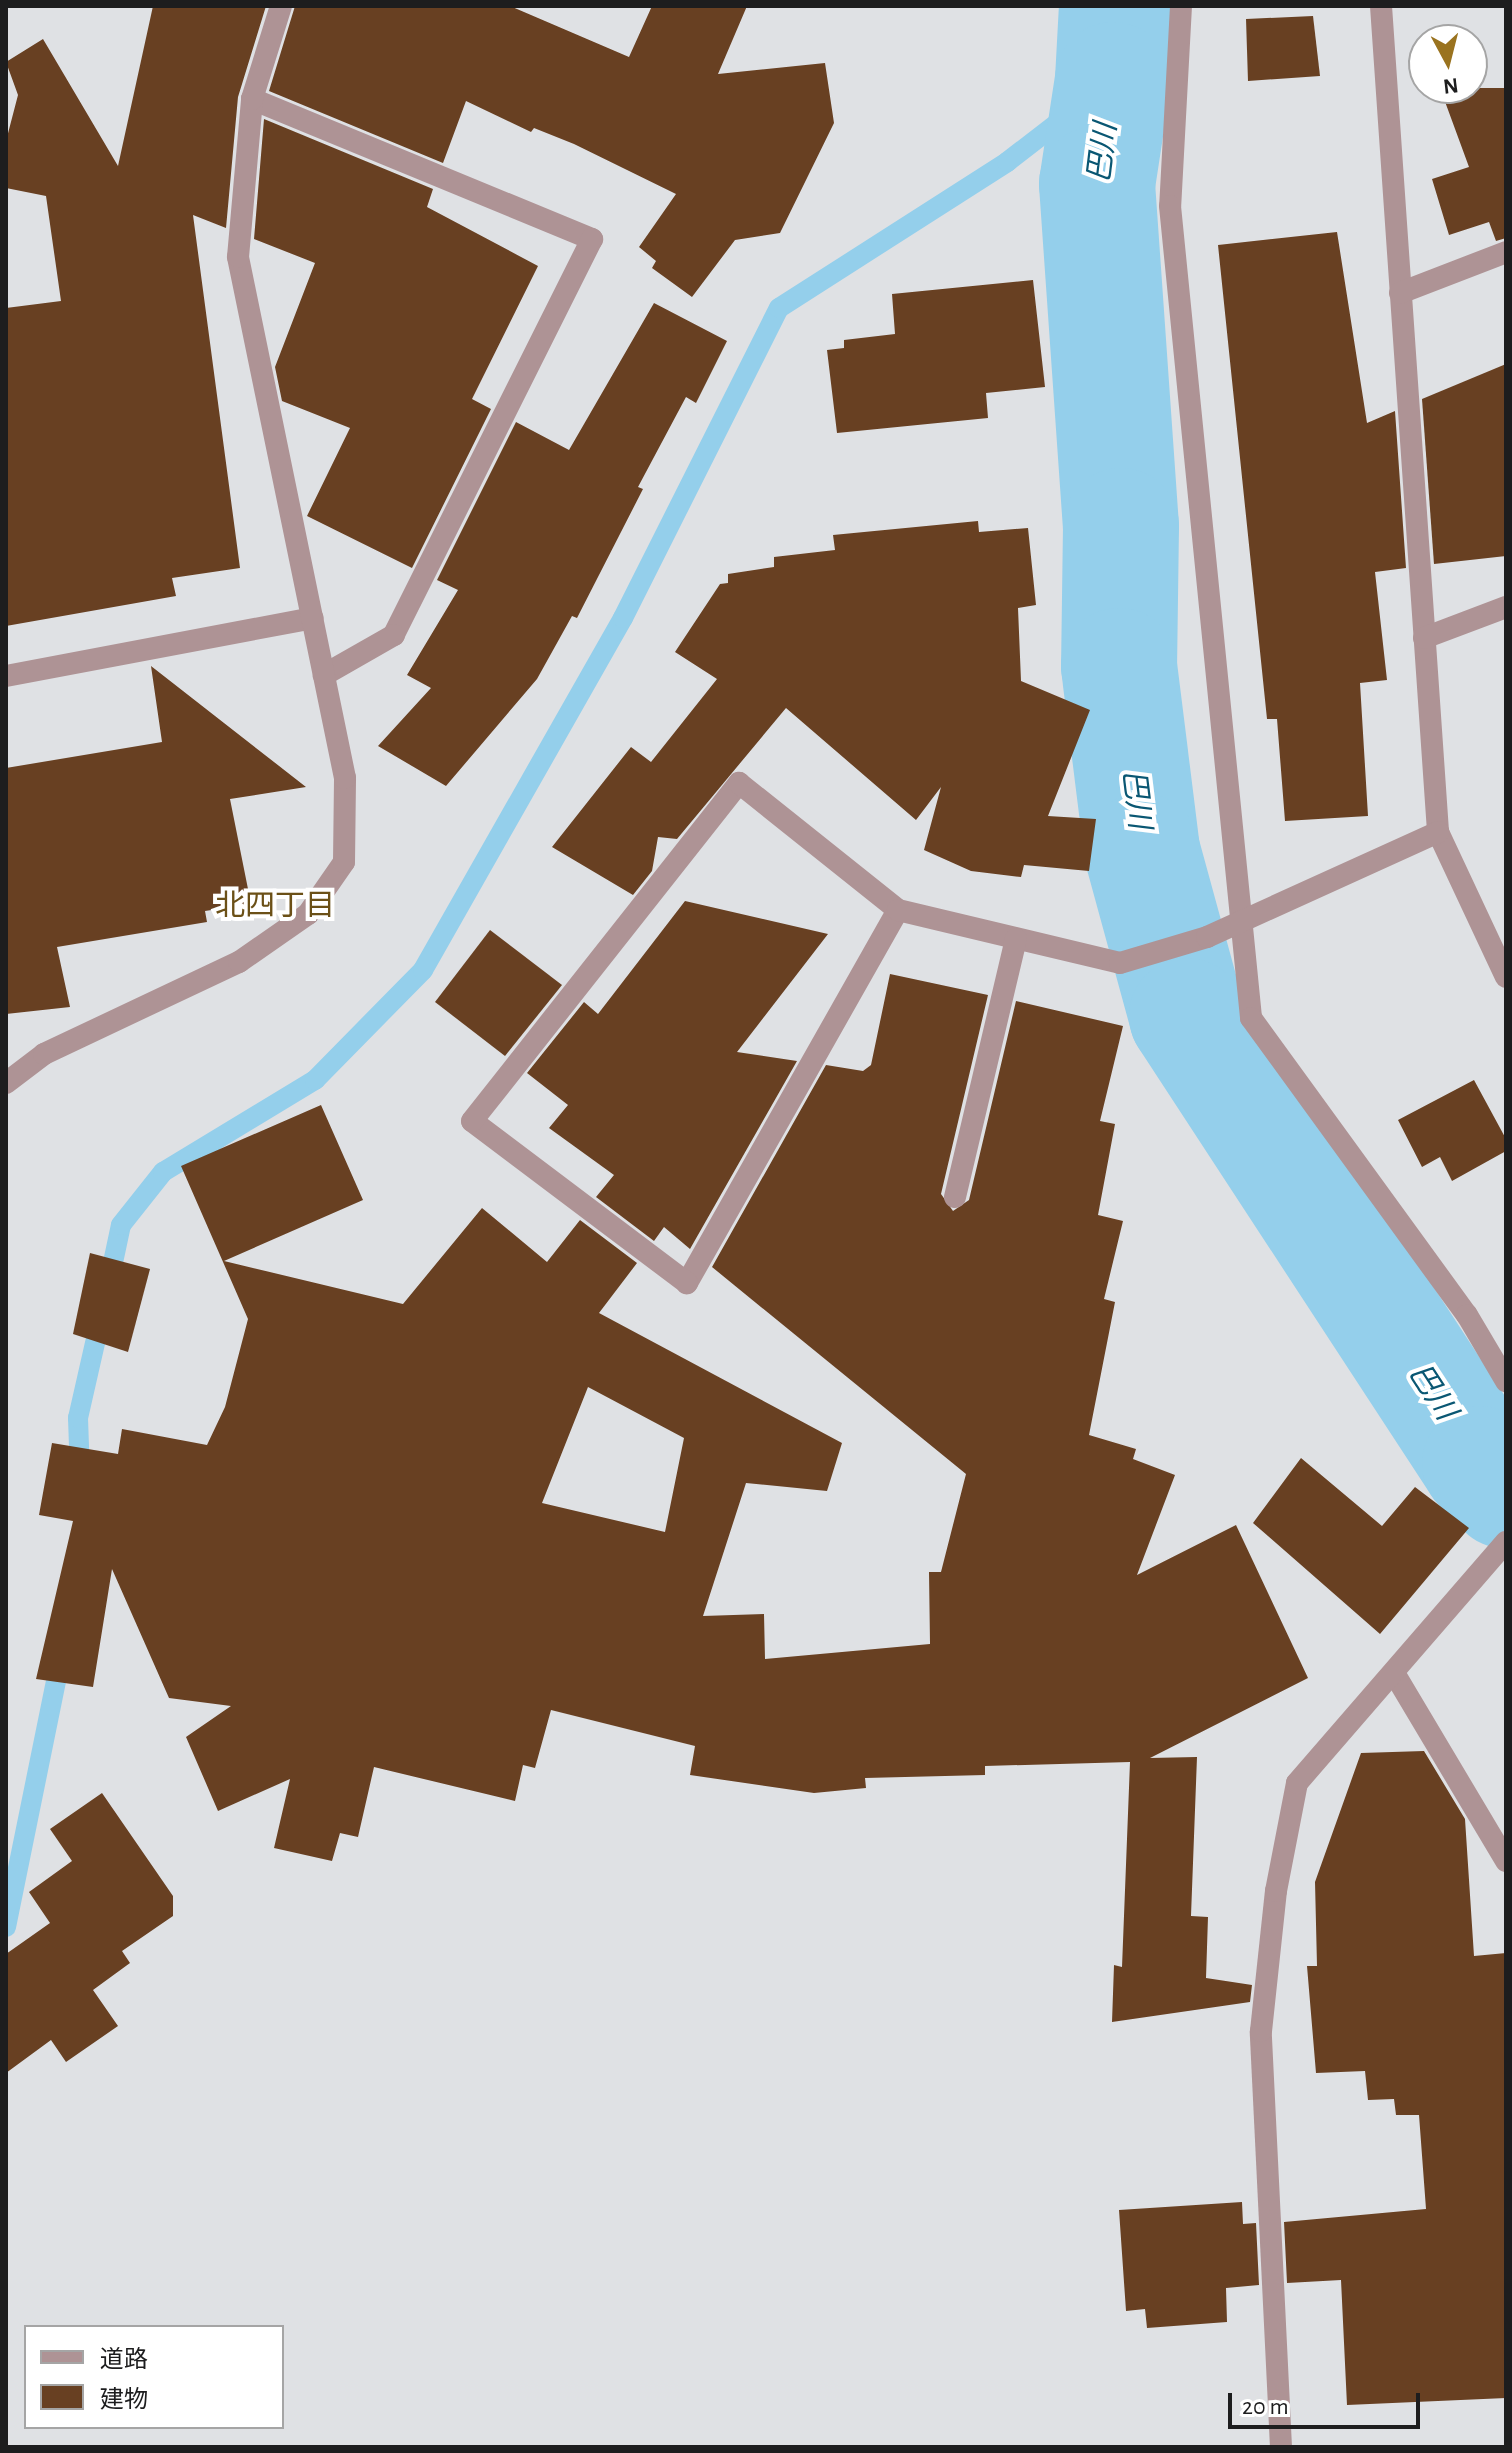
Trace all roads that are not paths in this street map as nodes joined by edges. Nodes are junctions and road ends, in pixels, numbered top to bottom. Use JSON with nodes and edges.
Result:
{"nodes":[{"id":1,"x":281,"y":6,"type":"edge"},
{"id":2,"x":1181,"y":6,"type":"edge"},
{"id":3,"x":1381,"y":6,"type":"edge"},
{"id":4,"x":252,"y":99,"type":"junction"},
{"id":5,"x":1506,"y":252,"type":"edge"},
{"id":6,"x":1400,"y":293,"type":"junction"},
{"id":7,"x":1506,"y":607,"type":"edge"},
{"id":8,"x":313,"y":618,"type":"junction"},
{"id":9,"x":1424,"y":638,"type":"junction"},
{"id":10,"x":324,"y":675,"type":"junction"},
{"id":11,"x":6,"y":676,"type":"edge"},
{"id":12,"x":1438,"y":832,"type":"junction"},
{"id":13,"x":898,"y":910,"type":"junction"},
{"id":14,"x":1238,"y":918,"type":"junction"},
{"id":15,"x":1016,"y":939,"type":"junction"},
{"id":16,"x":1506,"y":977,"type":"edge"},
{"id":17,"x":6,"y":1083,"type":"edge"},
{"id":18,"x":955,"y":1197,"type":"dead end"},
{"id":19,"x":1506,"y":1381,"type":"edge"},
{"id":20,"x":1501,"y":1548,"type":"edge"},
{"id":21,"x":1394,"y":1673,"type":"junction"},
{"id":22,"x":1506,"y":1861,"type":"edge"},
{"id":23,"x":1281,"y":2447,"type":"edge"}],
"edges":[{"from":1,"to":4,"type":"street"},
{"from":2,"to":14,"type":"street"},
{"from":3,"to":6,"type":"street"},
{"from":4,"to":8,"type":"street"},
{"from":4,"to":10,"type":"street"},
{"from":5,"to":6,"type":"street"},
{"from":6,"to":9,"type":"street"},
{"from":7,"to":9,"type":"street"},
{"from":8,"to":10,"type":"street"},
{"from":8,"to":11,"type":"street"},
{"from":9,"to":12,"type":"street"},
{"from":10,"to":17,"type":"street"},
{"from":12,"to":14,"type":"street"},
{"from":12,"to":16,"type":"street"},
{"from":13,"to":13,"type":"street"},
{"from":13,"to":15,"type":"street"},
{"from":14,"to":15,"type":"street"},
{"from":14,"to":19,"type":"street"},
{"from":15,"to":18,"type":"street"},
{"from":20,"to":21,"type":"street"},
{"from":21,"to":22,"type":"street"},
{"from":21,"to":23,"type":"street"}]}
